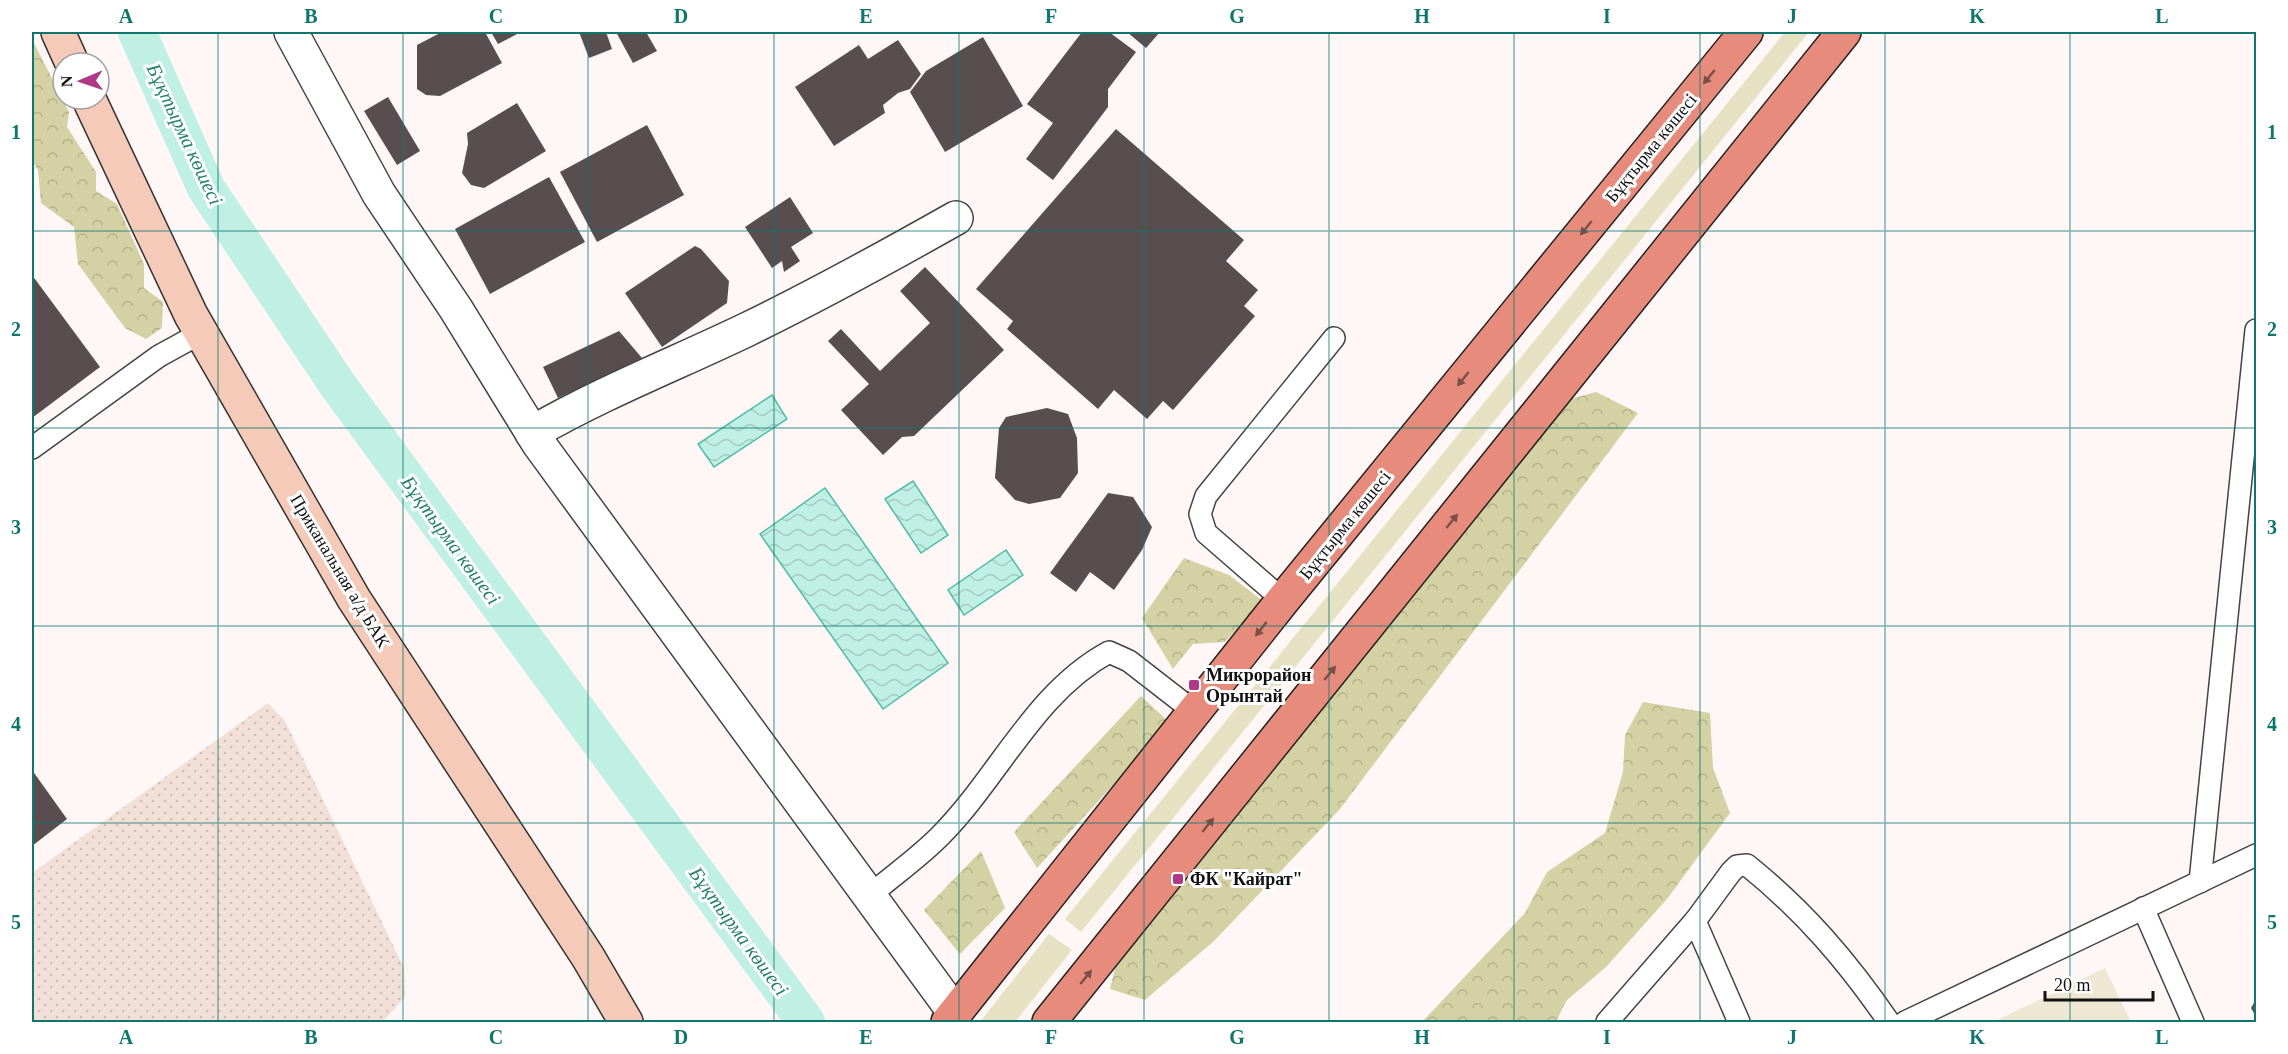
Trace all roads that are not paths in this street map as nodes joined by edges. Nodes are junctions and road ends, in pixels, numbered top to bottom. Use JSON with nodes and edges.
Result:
{"nodes":[{"id":1,"x":58,"y":32,"type":"edge"},
{"id":2,"x":294,"y":32,"type":"edge"},
{"id":3,"x":1746,"y":32,"type":"edge"},
{"id":4,"x":1844,"y":32,"type":"edge"},
{"id":5,"x":67,"y":51,"type":"edge"},
{"id":6,"x":95,"y":111,"type":"edge"},
{"id":7,"x":956,"y":219,"type":"dead end"},
{"id":8,"x":2256,"y":330,"type":"edge"},
{"id":9,"x":201,"y":333,"type":"junction"},
{"id":10,"x":1334,"y":338,"type":"dead end"},
{"id":11,"x":532,"y":433,"type":"junction"},
{"id":12,"x":32,"y":448,"type":"edge"},
{"id":13,"x":1284,"y":600,"type":"junction"},
{"id":14,"x":1196,"y":713,"type":"junction"},
{"id":15,"x":2256,"y":855,"type":"edge"},
{"id":16,"x":2200,"y":882,"type":"junction"},
{"id":17,"x":868,"y":897,"type":"junction"},
{"id":18,"x":2143,"y":908,"type":"junction"},
{"id":19,"x":1695,"y":921,"type":"junction"},
{"id":20,"x":1626,"y":1014,"type":"edge"},
{"id":21,"x":952,"y":1018,"type":"edge"},
{"id":22,"x":619,"y":1020,"type":"edge"},
{"id":23,"x":1049,"y":1023,"type":"edge"},
{"id":24,"x":1607,"y":1023,"type":"edge"},
{"id":25,"x":1739,"y":1023,"type":"edge"},
{"id":26,"x":1889,"y":1023,"type":"edge"},
{"id":27,"x":1905,"y":1023,"type":"edge"},
{"id":28,"x":2193,"y":1023,"type":"edge"}],
"edges":[{"from":1,"to":5,"type":"main road"},
{"from":2,"to":11,"type":"street"},
{"from":3,"to":13,"type":"main road","name":"Бұқтырма көшесі","one_way":true},
{"from":23,"to":4,"type":"main road","one_way":true},
{"from":6,"to":9,"type":"main road","name":"Приканальная а/д БАК"},
{"from":7,"to":11,"type":"street"},
{"from":8,"to":16,"type":"lane"},
{"from":9,"to":12,"type":"lane"},
{"from":9,"to":22,"type":"main road","name":"Приканальная а/д БАК"},
{"from":10,"to":13,"type":"lane"},
{"from":11,"to":17,"type":"street"},
{"from":13,"to":14,"type":"main road","name":"Бұқтырма көшесі","one_way":true},
{"from":14,"to":17,"type":"lane"},
{"from":14,"to":21,"type":"main road","name":"Бұқтырма көшесі"},
{"from":15,"to":16,"type":"lane"},
{"from":16,"to":18,"type":"lane"},
{"from":17,"to":21,"type":"street"},
{"from":18,"to":27,"type":"lane"},
{"from":18,"to":28,"type":"lane"},
{"from":19,"to":20,"type":"lane"},
{"from":19,"to":25,"type":"lane"},
{"from":19,"to":26,"type":"lane"},
{"from":20,"to":24,"type":"lane"}]}
